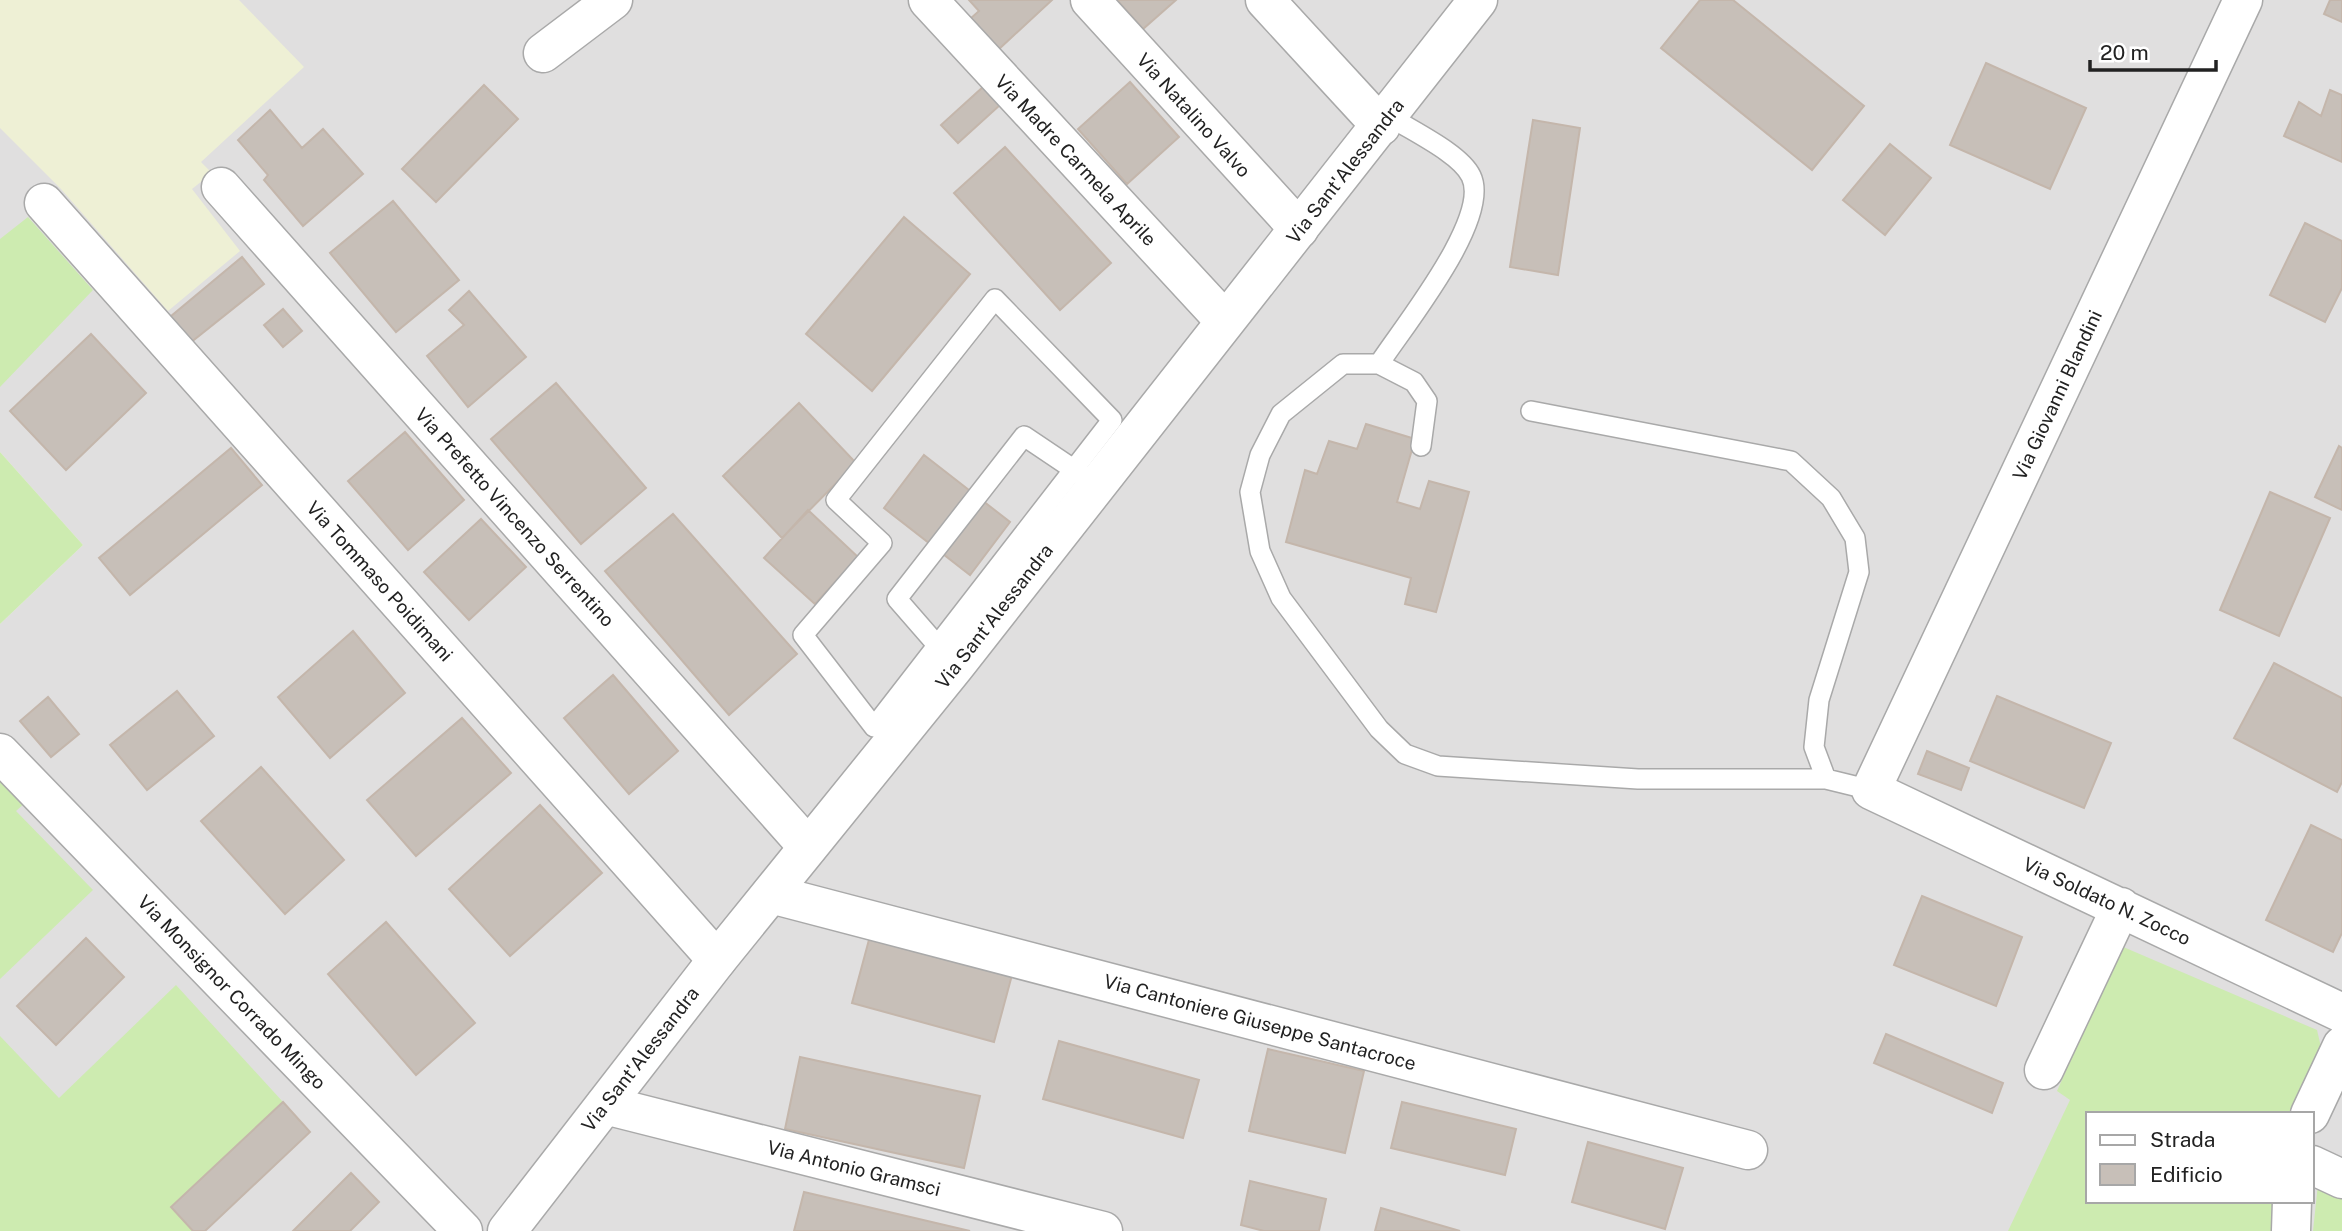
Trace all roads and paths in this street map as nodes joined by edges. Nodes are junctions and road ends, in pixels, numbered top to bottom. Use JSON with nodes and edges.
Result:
{"nodes":[{"id":1,"x":613,"y":0,"type":"edge"},
{"id":2,"x":928,"y":0,"type":"edge"},
{"id":3,"x":1090,"y":0,"type":"edge"},
{"id":4,"x":1265,"y":0,"type":"edge"},
{"id":5,"x":2244,"y":0,"type":"edge"},
{"id":6,"x":1464,"y":6,"type":"edge"},
{"id":7,"x":543,"y":53,"type":"dead end"},
{"id":8,"x":1385,"y":121,"type":"junction"},
{"id":9,"x":221,"y":187,"type":"dead end"},
{"id":10,"x":44,"y":203,"type":"dead end"},
{"id":11,"x":1299,"y":229,"type":"junction"},
{"id":12,"x":1224,"y":320,"type":"junction"},
{"id":13,"x":1379,"y":364,"type":"junction"},
{"id":14,"x":1531,"y":411,"type":"dead end"},
{"id":15,"x":1421,"y":446,"type":"dead end"},
{"id":16,"x":1085,"y":477,"type":"junction"},
{"id":17,"x":946,"y":656,"type":"junction"},
{"id":18,"x":0,"y":753,"type":"edge"},
{"id":19,"x":1826,"y":779,"type":"junction"},
{"id":20,"x":1871,"y":790,"type":"junction"},
{"id":21,"x":808,"y":848,"type":"junction"},
{"id":22,"x":772,"y":894,"type":"junction"},
{"id":23,"x":2121,"y":907,"type":"junction"},
{"id":24,"x":717,"y":960,"type":"junction"},
{"id":25,"x":2342,"y":1013,"type":"edge"},
{"id":26,"x":2342,"y":1046,"type":"edge"},
{"id":27,"x":2044,"y":1070,"type":"dead end"},
{"id":28,"x":605,"y":1105,"type":"junction"},
{"id":29,"x":2311,"y":1112,"type":"edge"},
{"id":30,"x":1748,"y":1150,"type":"dead end"},
{"id":31,"x":2314,"y":1166,"type":"edge"},
{"id":32,"x":2342,"y":1180,"type":"edge"},
{"id":33,"x":2292,"y":1203,"type":"edge"},
{"id":34,"x":463,"y":1231,"type":"edge"},
{"id":35,"x":507,"y":1231,"type":"edge"},
{"id":36,"x":1103,"y":1231,"type":"edge"},
{"id":37,"x":2291,"y":1231,"type":"edge"}],
"edges":[{"from":1,"to":7,"type":"street"},
{"from":2,"to":12,"type":"street","name":"Via Madre Carmela Aprile"},
{"from":3,"to":11,"type":"street","name":"Via Natalino Valvo"},
{"from":4,"to":8,"type":"street"},
{"from":5,"to":20,"type":"street","name":"Via Giovanni Blandini"},
{"from":6,"to":8,"type":"street","name":"Via Sant'Alessandra"},
{"from":8,"to":11,"type":"street","name":"Via Sant'Alessandra"},
{"from":8,"to":13,"type":"lane"},
{"from":9,"to":21,"type":"street","name":"Via Prefetto Vincenzo Serrentino"},
{"from":10,"to":24,"type":"street","name":"Via Tommaso Poidimani"},
{"from":11,"to":12,"type":"street","name":"Via Sant'Alessandra"},
{"from":12,"to":16,"type":"street","name":"Via Sant'Alessandra"},
{"from":13,"to":15,"type":"lane"},
{"from":13,"to":19,"type":"lane"},
{"from":14,"to":19,"type":"lane"},
{"from":16,"to":17,"type":"street","name":"Via Sant'Alessandra"},
{"from":16,"to":17,"type":"lane"},
{"from":16,"to":17,"type":"lane"},
{"from":17,"to":21,"type":"street","name":"Via Sant'Alessandra"},
{"from":18,"to":34,"type":"street","name":"Via Monsignor Corrado Mingo"},
{"from":19,"to":20,"type":"lane"},
{"from":20,"to":23,"type":"street","name":"Via Soldato N. Zocco"},
{"from":21,"to":22,"type":"street","name":"Via Sant'Alessandra"},
{"from":22,"to":24,"type":"street","name":"Via Sant'Alessandra"},
{"from":22,"to":30,"type":"street","name":"Via Cantoniere Giuseppe Santacroce"},
{"from":23,"to":25,"type":"street","name":"Via Soldato N. Zocco"},
{"from":23,"to":27,"type":"street"},
{"from":24,"to":28,"type":"street","name":"Via Sant'Alessandra"},
{"from":26,"to":29,"type":"street"},
{"from":28,"to":35,"type":"street","name":"Via Sant'Alessandra"},
{"from":28,"to":36,"type":"street","name":"Via Antonio Gramsci"},
{"from":31,"to":32,"type":"street"},
{"from":33,"to":37,"type":"street"}]}
